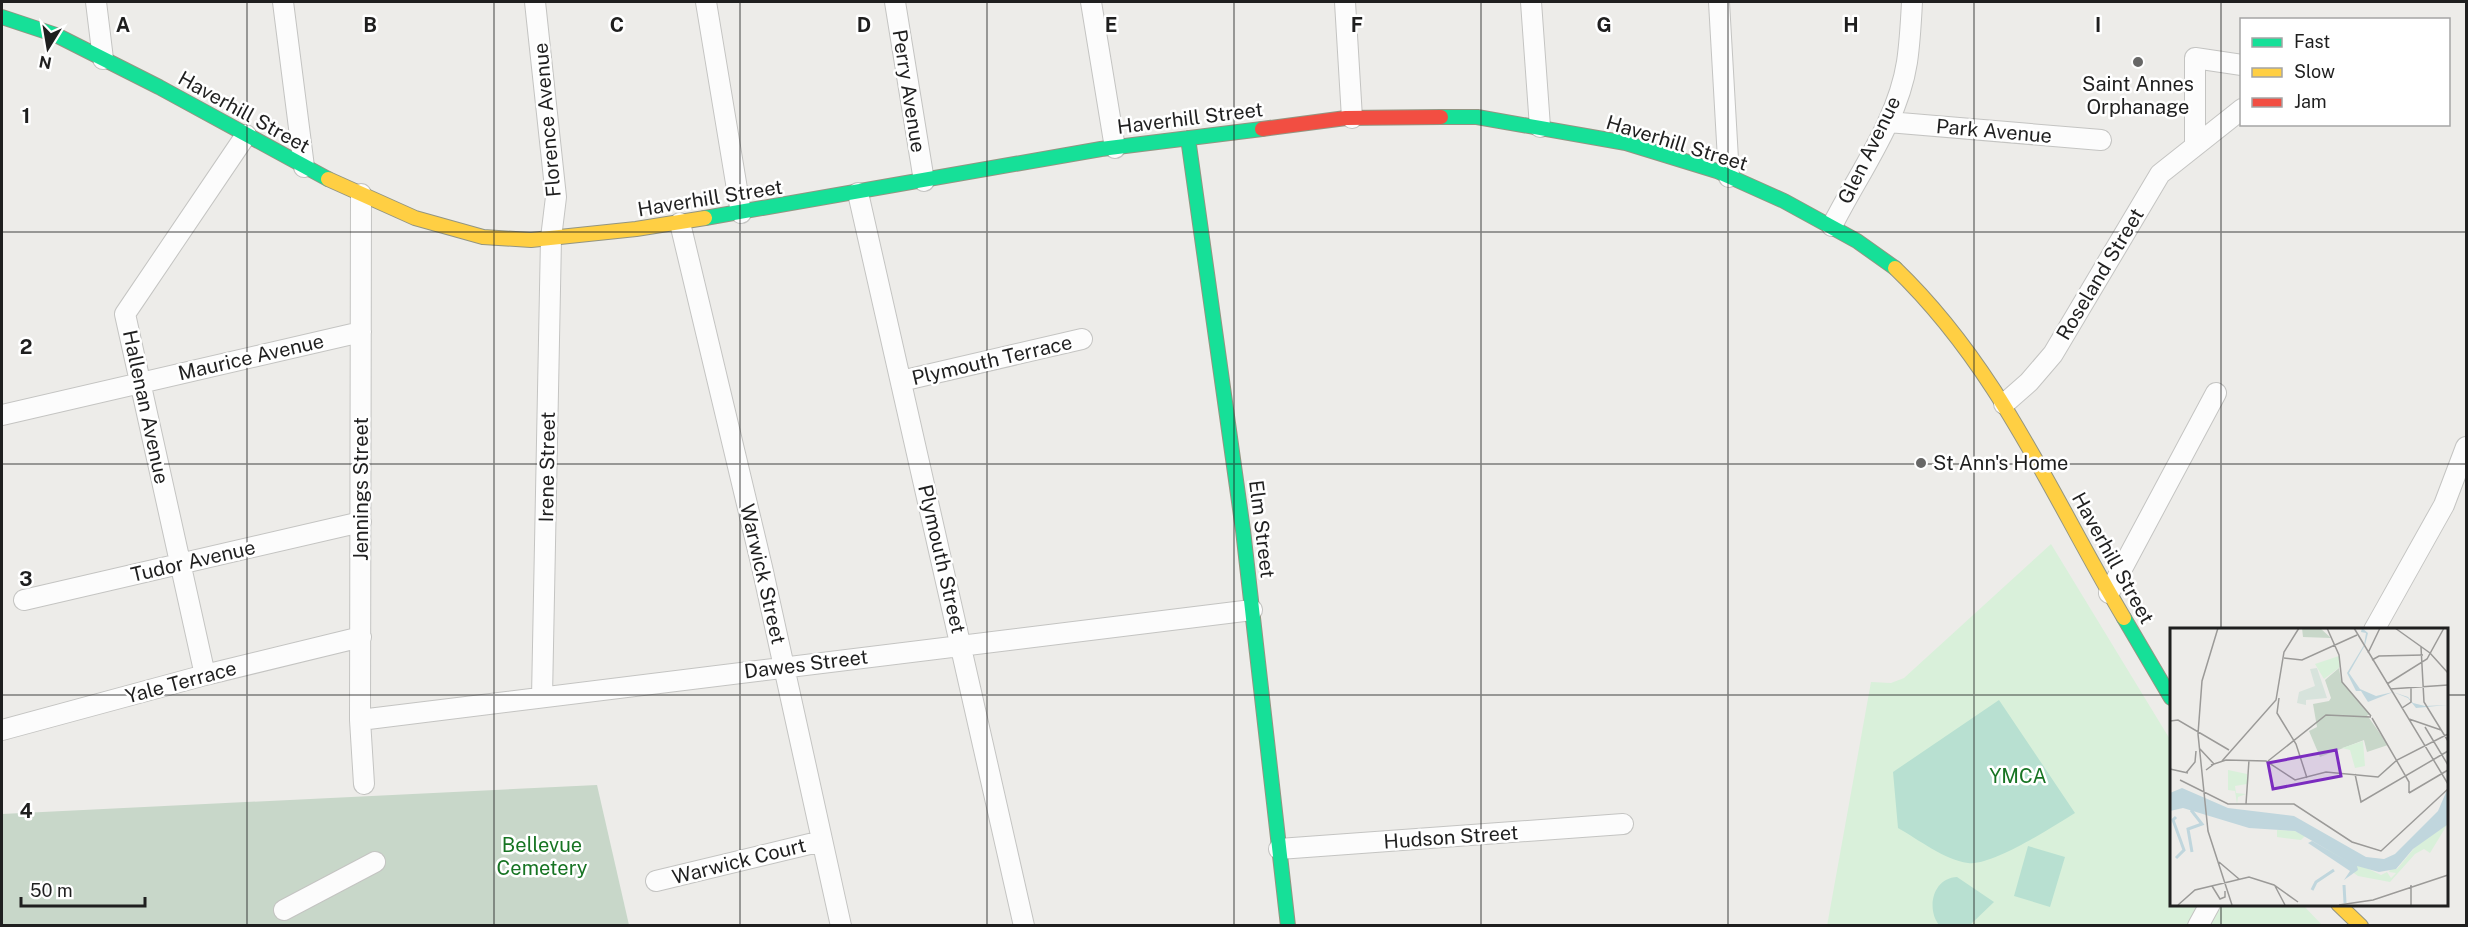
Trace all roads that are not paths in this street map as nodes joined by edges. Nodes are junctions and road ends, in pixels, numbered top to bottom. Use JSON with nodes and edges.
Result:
{"nodes":[{"id":1,"x":96,"y":2,"type":"edge"},
{"id":2,"x":283,"y":2,"type":"edge"},
{"id":3,"x":535,"y":2,"type":"edge"},
{"id":4,"x":706,"y":2,"type":"edge"},
{"id":5,"x":895,"y":2,"type":"edge"},
{"id":6,"x":1091,"y":2,"type":"edge"},
{"id":7,"x":1345,"y":2,"type":"edge"},
{"id":8,"x":1531,"y":2,"type":"edge"},
{"id":9,"x":1719,"y":2,"type":"edge"},
{"id":10,"x":1912,"y":2,"type":"edge"},
{"id":11,"x":2,"y":17,"type":"edge"},
{"id":12,"x":103,"y":59,"type":"junction"},
{"id":13,"x":2240,"y":65,"type":"edge"},
{"id":14,"x":2240,"y":111,"type":"edge"},
{"id":15,"x":1352,"y":118,"type":"junction"},
{"id":16,"x":1888,"y":122,"type":"junction"},
{"id":17,"x":1540,"y":127,"type":"junction"},
{"id":18,"x":246,"y":135,"type":"junction"},
{"id":19,"x":1188,"y":138,"type":"junction"},
{"id":20,"x":2101,"y":140,"type":"dead end"},
{"id":21,"x":2195,"y":144,"type":"junction"},
{"id":22,"x":1115,"y":147,"type":"junction"},
{"id":23,"x":304,"y":167,"type":"junction"},
{"id":24,"x":1729,"y":177,"type":"junction"},
{"id":25,"x":924,"y":181,"type":"junction"},
{"id":26,"x":361,"y":194,"type":"junction"},
{"id":27,"x":858,"y":194,"type":"junction"},
{"id":28,"x":741,"y":213,"type":"junction"},
{"id":29,"x":680,"y":223,"type":"junction"},
{"id":30,"x":1832,"y":226,"type":"junction"},
{"id":31,"x":551,"y":238,"type":"junction"},
{"id":32,"x":361,"y":332,"type":"junction"},
{"id":33,"x":1083,"y":339,"type":"dead end"},
{"id":34,"x":901,"y":381,"type":"junction"},
{"id":35,"x":141,"y":383,"type":"junction"},
{"id":36,"x":2216,"y":393,"type":"dead end"},
{"id":37,"x":2004,"y":404,"type":"junction"},
{"id":38,"x":2,"y":415,"type":"edge"},
{"id":39,"x":2466,"y":447,"type":"edge"},
{"id":40,"x":361,"y":522,"type":"junction"},
{"id":41,"x":180,"y":564,"type":"junction"},
{"id":42,"x":2109,"y":593,"type":"junction"},
{"id":43,"x":24,"y":600,"type":"dead end"},
{"id":44,"x":1252,"y":610,"type":"junction"},
{"id":45,"x":2375,"y":628,"type":"edge"},
{"id":46,"x":360,"y":637,"type":"junction"},
{"id":47,"x":961,"y":645,"type":"junction"},
{"id":48,"x":783,"y":666,"type":"junction"},
{"id":49,"x":205,"y":675,"type":"junction"},
{"id":50,"x":2170,"y":696,"type":"edge"},
{"id":51,"x":542,"y":697,"type":"junction"},
{"id":52,"x":360,"y":720,"type":"junction"},
{"id":53,"x":2,"y":730,"type":"edge"},
{"id":54,"x":363,"y":784,"type":"dead end"},
{"id":55,"x":1623,"y":824,"type":"dead end"},
{"id":56,"x":822,"y":841,"type":"junction"},
{"id":57,"x":1279,"y":849,"type":"junction"},
{"id":58,"x":375,"y":862,"type":"dead end"},
{"id":59,"x":656,"y":881,"type":"dead end"},
{"id":60,"x":2209,"y":906,"type":"edge"},
{"id":61,"x":2339,"y":906,"type":"edge"},
{"id":62,"x":2340,"y":906,"type":"edge"},
{"id":63,"x":284,"y":910,"type":"dead end"},
{"id":64,"x":841,"y":926,"type":"edge"},
{"id":65,"x":1024,"y":926,"type":"edge"},
{"id":66,"x":1288,"y":926,"type":"edge"},
{"id":67,"x":2198,"y":926,"type":"edge"},
{"id":68,"x":2342,"y":926,"type":"edge"},
{"id":69,"x":2361,"y":926,"type":"edge"}],
"edges":[{"from":1,"to":12,"type":"street"},
{"from":2,"to":23,"type":"street"},
{"from":3,"to":31,"type":"street","name":"Florence Avenue"},
{"from":4,"to":28,"type":"street"},
{"from":5,"to":25,"type":"street","name":"Perry Avenue"},
{"from":6,"to":22,"type":"street"},
{"from":7,"to":15,"type":"street"},
{"from":8,"to":17,"type":"street"},
{"from":9,"to":24,"type":"street"},
{"from":10,"to":16,"type":"street","name":"Glen Avenue"},
{"from":11,"to":12,"type":"main road","name":"Haverhill Street"},
{"from":12,"to":18,"type":"main road","name":"Haverhill Street"},
{"from":13,"to":21,"type":"street"},
{"from":14,"to":21,"type":"street","name":"Roseland Street"},
{"from":15,"to":17,"type":"main road","name":"Haverhill Street"},
{"from":15,"to":19,"type":"main road","name":"Haverhill Street"},
{"from":16,"to":20,"type":"street","name":"Park Avenue"},
{"from":16,"to":30,"type":"street","name":"Glen Avenue"},
{"from":17,"to":24,"type":"main road","name":"Haverhill Street"},
{"from":18,"to":23,"type":"main road","name":"Haverhill Street"},
{"from":18,"to":35,"type":"street","name":"Hallenan Avenue"},
{"from":19,"to":22,"type":"main road","name":"Haverhill Street"},
{"from":19,"to":44,"type":"main road","name":"Elm Street"},
{"from":21,"to":37,"type":"street","name":"Roseland Street"},
{"from":22,"to":25,"type":"main road","name":"Haverhill Street"},
{"from":23,"to":26,"type":"main road","name":"Haverhill Street"},
{"from":24,"to":30,"type":"main road","name":"Haverhill Street"},
{"from":25,"to":27,"type":"main road","name":"Haverhill Street"},
{"from":26,"to":31,"type":"main road","name":"Haverhill Street"},
{"from":26,"to":32,"type":"street","name":"Jennings Street"},
{"from":27,"to":28,"type":"main road","name":"Haverhill Street"},
{"from":27,"to":34,"type":"street","name":"Plymouth Street"},
{"from":28,"to":29,"type":"main road","name":"Haverhill Street"},
{"from":29,"to":31,"type":"main road","name":"Haverhill Street"},
{"from":29,"to":48,"type":"street","name":"Warwick Street"},
{"from":30,"to":37,"type":"main road","name":"Haverhill Street"},
{"from":31,"to":51,"type":"street","name":"Irene Street"},
{"from":32,"to":35,"type":"street","name":"Maurice Avenue"},
{"from":32,"to":40,"type":"street","name":"Jennings Street"},
{"from":33,"to":34,"type":"street","name":"Plymouth Terrace"},
{"from":34,"to":47,"type":"street","name":"Plymouth Street"},
{"from":35,"to":38,"type":"street","name":"Maurice Avenue"},
{"from":35,"to":41,"type":"street","name":"Hallenan Avenue"},
{"from":36,"to":42,"type":"street"},
{"from":37,"to":42,"type":"main road","name":"Haverhill Street"},
{"from":39,"to":45,"type":"street"},
{"from":40,"to":41,"type":"street","name":"Tudor Avenue"},
{"from":40,"to":46,"type":"street","name":"Jennings Street"},
{"from":41,"to":43,"type":"street","name":"Tudor Avenue"},
{"from":41,"to":49,"type":"street","name":"Hallenan Avenue"},
{"from":42,"to":50,"type":"main road","name":"Haverhill Street"},
{"from":44,"to":47,"type":"street","name":"Dawes Street"},
{"from":44,"to":57,"type":"main road","name":"Elm Street"},
{"from":46,"to":49,"type":"street","name":"Yale Terrace"},
{"from":46,"to":52,"type":"street","name":"Jennings Street"},
{"from":47,"to":48,"type":"street","name":"Dawes Street"},
{"from":47,"to":65,"type":"street","name":"Plymouth Street"},
{"from":48,"to":51,"type":"street","name":"Dawes Street"},
{"from":48,"to":56,"type":"street","name":"Warwick Street"},
{"from":49,"to":53,"type":"street","name":"Yale Terrace"},
{"from":51,"to":52,"type":"street","name":"Dawes Street"},
{"from":52,"to":54,"type":"street","name":"Jennings Street"},
{"from":55,"to":57,"type":"street","name":"Hudson Street"},
{"from":56,"to":59,"type":"street","name":"Warwick Court"},
{"from":56,"to":64,"type":"street","name":"Warwick Street"},
{"from":57,"to":66,"type":"main road","name":"Elm Street"},
{"from":58,"to":63,"type":"street"},
{"from":60,"to":67,"type":"street"},
{"from":61,"to":68,"type":"main road"},
{"from":62,"to":69,"type":"main road"}]}
